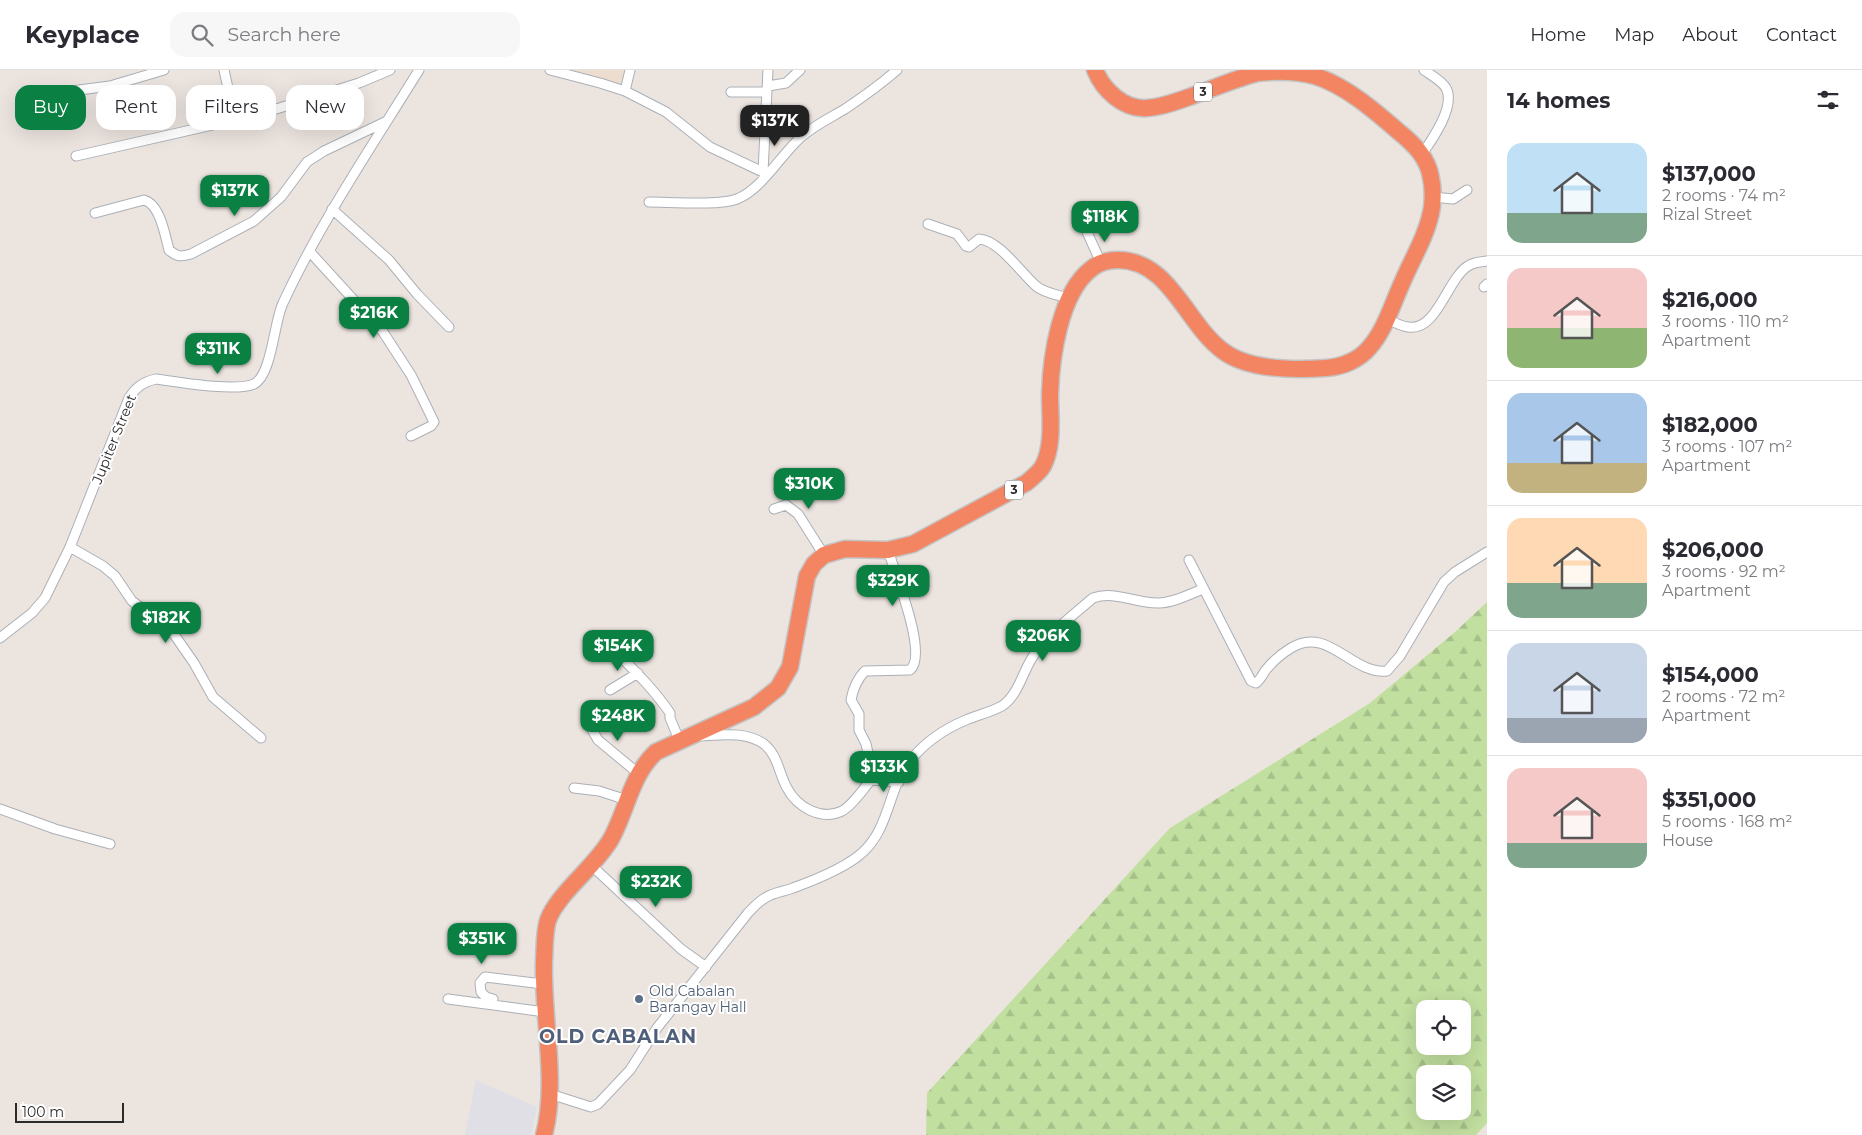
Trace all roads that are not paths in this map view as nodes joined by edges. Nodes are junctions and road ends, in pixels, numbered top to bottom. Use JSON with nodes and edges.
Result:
{"nodes":[{"id":1,"x":164,"y":70,"type":"edge"},
{"id":2,"x":224,"y":70,"type":"edge"},
{"id":3,"x":390,"y":70,"type":"edge"},
{"id":4,"x":419,"y":70,"type":"edge"},
{"id":5,"x":550,"y":70,"type":"edge"},
{"id":6,"x":630,"y":70,"type":"edge"},
{"id":7,"x":768,"y":70,"type":"edge"},
{"id":8,"x":800,"y":70,"type":"edge"},
{"id":9,"x":897,"y":70,"type":"edge"},
{"id":10,"x":1095,"y":70,"type":"edge"},
{"id":11,"x":1424,"y":70,"type":"edge"},
{"id":12,"x":1284,"y":71,"type":"edge"},
{"id":13,"x":227,"y":85,"type":"edge"},
{"id":14,"x":86,"y":89,"type":"edge"},
{"id":15,"x":767,"y":89,"type":"junction"},
{"id":16,"x":625,"y":91,"type":"junction"},
{"id":17,"x":731,"y":92,"type":"dead end"},
{"id":18,"x":276,"y":109,"type":"edge"},
{"id":19,"x":387,"y":121,"type":"junction"},
{"id":20,"x":191,"y":130,"type":"edge"},
{"id":21,"x":1422,"y":154,"type":"junction"},
{"id":22,"x":76,"y":156,"type":"dead end"},
{"id":23,"x":765,"y":173,"type":"junction"},
{"id":24,"x":1467,"y":190,"type":"dead end"},
{"id":25,"x":1433,"y":197,"type":"junction"},
{"id":26,"x":649,"y":202,"type":"dead end"},
{"id":27,"x":332,"y":209,"type":"junction"},
{"id":28,"x":95,"y":213,"type":"dead end"},
{"id":29,"x":928,"y":224,"type":"dead end"},
{"id":30,"x":1088,"y":232,"type":"dead end"},
{"id":31,"x":310,"y":252,"type":"junction"},
{"id":32,"x":1487,"y":261,"type":"edge"},
{"id":33,"x":1101,"y":263,"type":"junction"},
{"id":34,"x":1068,"y":298,"type":"junction"},
{"id":35,"x":1386,"y":318,"type":"junction"},
{"id":36,"x":449,"y":327,"type":"dead end"},
{"id":37,"x":411,"y":436,"type":"dead end"},
{"id":38,"x":774,"y":509,"type":"dead end"},
{"id":39,"x":70,"y":547,"type":"junction"},
{"id":40,"x":888,"y":550,"type":"junction"},
{"id":41,"x":1487,"y":552,"type":"edge"},
{"id":42,"x":824,"y":555,"type":"junction"},
{"id":43,"x":1189,"y":560,"type":"dead end"},
{"id":44,"x":1203,"y":589,"type":"junction"},
{"id":45,"x":0,"y":638,"type":"edge"},
{"id":46,"x":617,"y":652,"type":"dead end"},
{"id":47,"x":638,"y":673,"type":"junction"},
{"id":48,"x":610,"y":690,"type":"dead end"},
{"id":49,"x":586,"y":719,"type":"dead end"},
{"id":50,"x":261,"y":738,"type":"dead end"},
{"id":51,"x":686,"y":739,"type":"junction"},
{"id":52,"x":639,"y":774,"type":"junction"},
{"id":53,"x":871,"y":780,"type":"junction"},
{"id":54,"x":899,"y":782,"type":"junction"},
{"id":55,"x":574,"y":788,"type":"dead end"},
{"id":56,"x":627,"y":800,"type":"junction"},
{"id":57,"x":0,"y":809,"type":"edge"},
{"id":58,"x":110,"y":844,"type":"dead end"},
{"id":59,"x":592,"y":866,"type":"junction"},
{"id":60,"x":706,"y":967,"type":"junction"},
{"id":61,"x":544,"y":984,"type":"junction"},
{"id":62,"x":448,"y":999,"type":"dead end"},
{"id":63,"x":493,"y":999,"type":"dead end"},
{"id":64,"x":545,"y":1012,"type":"junction"},
{"id":65,"x":550,"y":1094,"type":"junction"},
{"id":66,"x":544,"y":1135,"type":"edge"}],
"edges":[{"from":1,"to":14,"type":"street"},
{"from":2,"to":13,"type":"street"},
{"from":3,"to":18,"type":"street"},
{"from":4,"to":19,"type":"street","name":"Jupiter Street"},
{"from":5,"to":16,"type":"street"},
{"from":6,"to":16,"type":"street"},
{"from":7,"to":15,"type":"street"},
{"from":8,"to":15,"type":"street"},
{"from":9,"to":23,"type":"street"},
{"from":10,"to":12,"type":"highway","number":"3"},
{"from":11,"to":21,"type":"street"},
{"from":12,"to":21,"type":"highway","number":"3"},
{"from":15,"to":17,"type":"street"},
{"from":15,"to":23,"type":"street"},
{"from":16,"to":23,"type":"street"},
{"from":19,"to":27,"type":"street","name":"Jupiter Street"},
{"from":19,"to":28,"type":"street"},
{"from":20,"to":22,"type":"street"},
{"from":21,"to":25,"type":"highway","number":"3"},
{"from":23,"to":26,"type":"street"},
{"from":24,"to":25,"type":"street"},
{"from":25,"to":35,"type":"highway","number":"3"},
{"from":27,"to":31,"type":"street","name":"Jupiter Street"},
{"from":27,"to":36,"type":"street"},
{"from":29,"to":34,"type":"street"},
{"from":30,"to":33,"type":"street"},
{"from":31,"to":37,"type":"street"},
{"from":31,"to":39,"type":"street","name":"Jupiter Street"},
{"from":32,"to":35,"type":"street"},
{"from":33,"to":34,"type":"highway","number":"3"},
{"from":33,"to":35,"type":"highway","number":"3"},
{"from":34,"to":40,"type":"highway","number":"3"},
{"from":38,"to":42,"type":"street"},
{"from":39,"to":45,"type":"street","name":"Jupiter Street"},
{"from":39,"to":50,"type":"street"},
{"from":40,"to":42,"type":"highway","number":"3"},
{"from":40,"to":53,"type":"street"},
{"from":41,"to":44,"type":"street"},
{"from":42,"to":51,"type":"highway"},
{"from":43,"to":44,"type":"street"},
{"from":44,"to":54,"type":"street"},
{"from":46,"to":47,"type":"street"},
{"from":47,"to":48,"type":"street"},
{"from":47,"to":51,"type":"street"},
{"from":49,"to":52,"type":"street"},
{"from":51,"to":52,"type":"highway"},
{"from":51,"to":53,"type":"street"},
{"from":52,"to":56,"type":"highway"},
{"from":53,"to":54,"type":"street"},
{"from":54,"to":60,"type":"street"},
{"from":55,"to":56,"type":"street"},
{"from":56,"to":59,"type":"highway"},
{"from":57,"to":58,"type":"street"},
{"from":59,"to":60,"type":"street"},
{"from":59,"to":61,"type":"highway"},
{"from":60,"to":65,"type":"street"},
{"from":61,"to":63,"type":"street"},
{"from":61,"to":64,"type":"highway"},
{"from":62,"to":64,"type":"street"},
{"from":64,"to":65,"type":"highway"},
{"from":65,"to":66,"type":"highway"}]}
